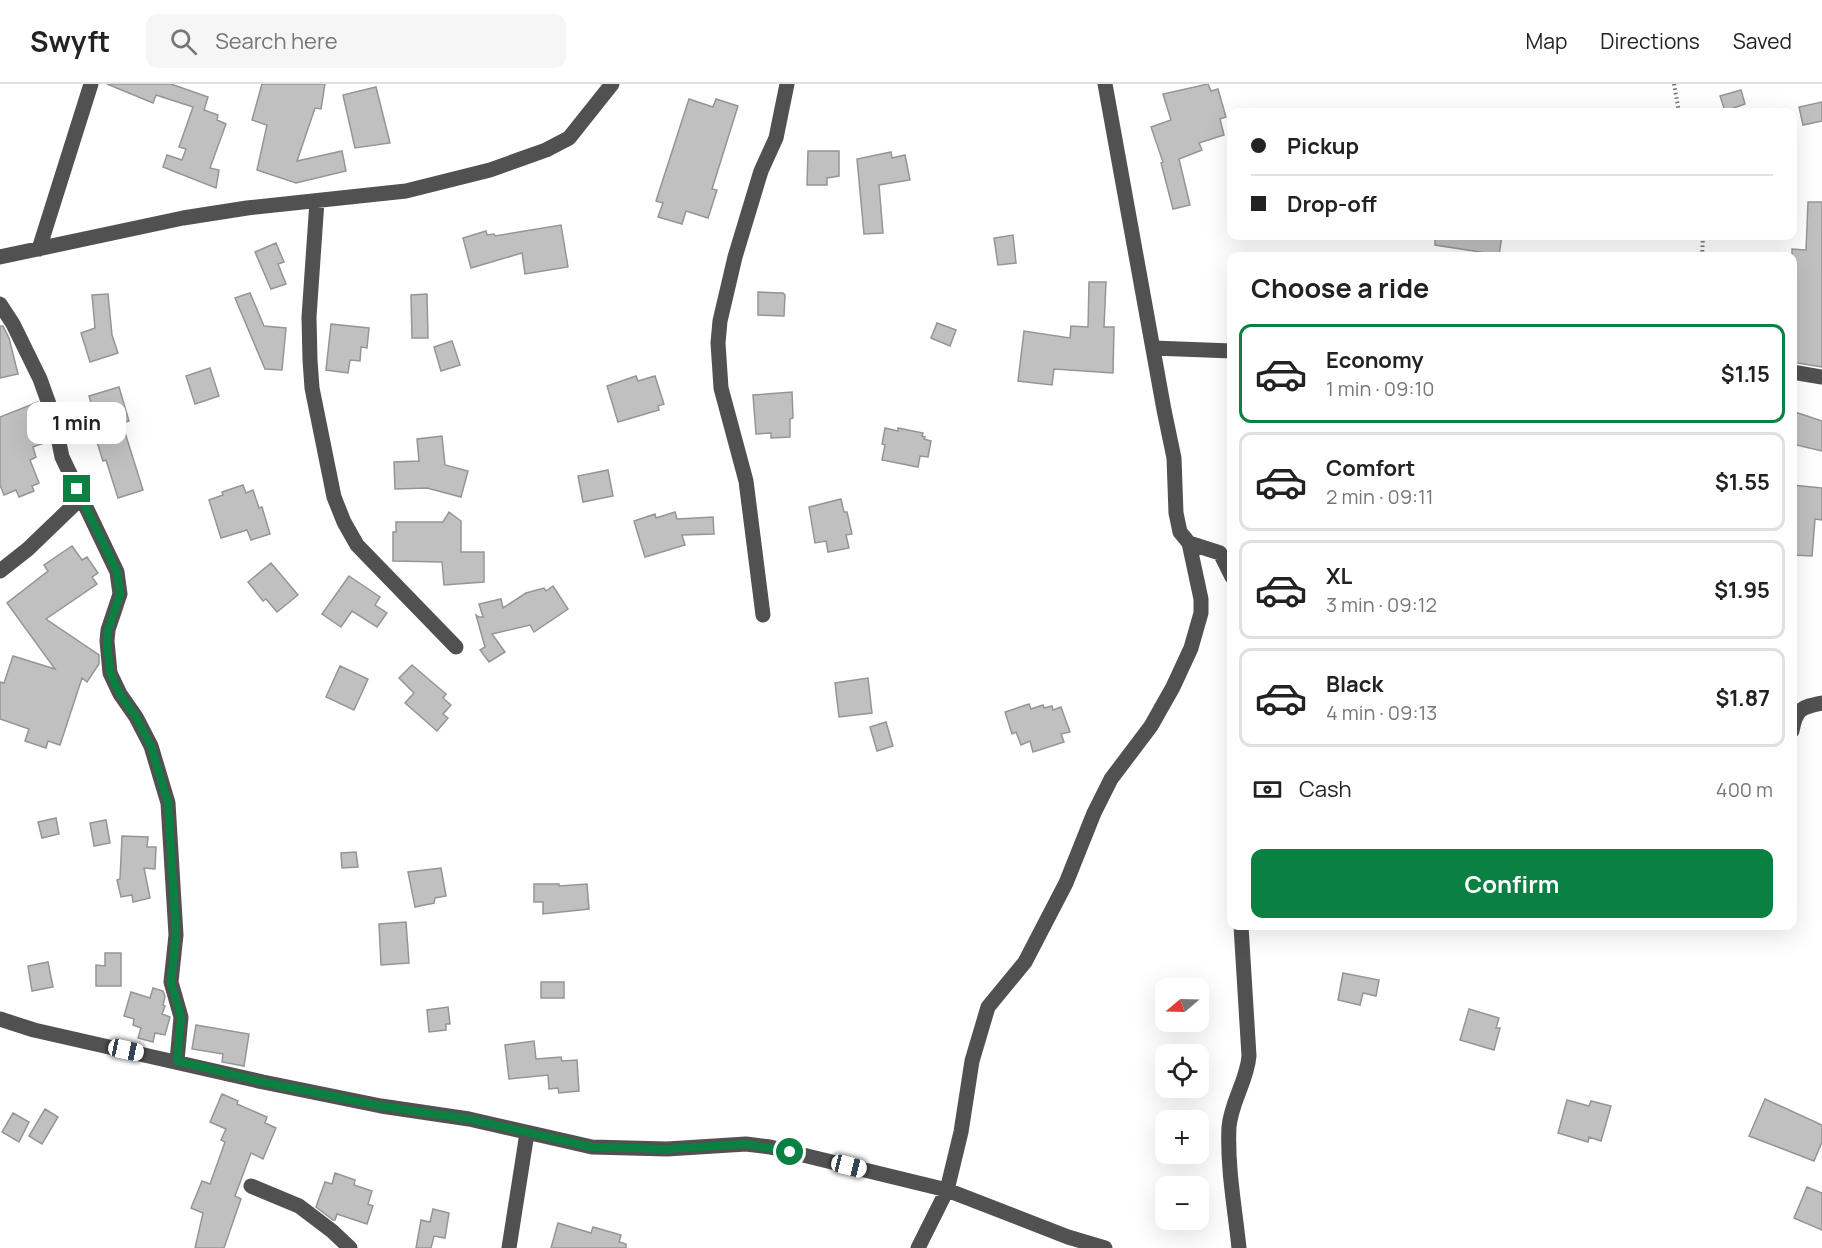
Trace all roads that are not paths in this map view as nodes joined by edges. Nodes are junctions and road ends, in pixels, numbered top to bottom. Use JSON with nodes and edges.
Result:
{"nodes":[{"id":1,"x":91,"y":84,"type":"edge"},
{"id":2,"x":612,"y":84,"type":"edge"},
{"id":3,"x":787,"y":84,"type":"edge"},
{"id":4,"x":1105,"y":84,"type":"edge"},
{"id":5,"x":316,"y":201,"type":"junction"},
{"id":6,"x":39,"y":249,"type":"junction"},
{"id":7,"x":0,"y":257,"type":"edge"},
{"id":8,"x":0,"y":303,"type":"edge"},
{"id":9,"x":1153,"y":348,"type":"junction"},
{"id":10,"x":1227,"y":351,"type":"edge"},
{"id":11,"x":1797,"y":373,"type":"edge"},
{"id":12,"x":1822,"y":377,"type":"edge"},
{"id":13,"x":81,"y":498,"type":"junction"},
{"id":14,"x":1189,"y":543,"type":"junction"},
{"id":15,"x":1227,"y":567,"type":"edge"},
{"id":16,"x":0,"y":571,"type":"edge"},
{"id":17,"x":763,"y":615,"type":"dead end"},
{"id":18,"x":456,"y":647,"type":"dead end"},
{"id":19,"x":1822,"y":703,"type":"edge"},
{"id":20,"x":1797,"y":714,"type":"edge"},
{"id":21,"x":1241,"y":930,"type":"edge"},
{"id":22,"x":0,"y":1019,"type":"edge"},
{"id":23,"x":177,"y":1061,"type":"junction"},
{"id":24,"x":527,"y":1133,"type":"junction"},
{"id":25,"x":251,"y":1186,"type":"dead end"},
{"id":26,"x":947,"y":1190,"type":"junction"},
{"id":27,"x":350,"y":1248,"type":"edge"},
{"id":28,"x":509,"y":1248,"type":"edge"},
{"id":29,"x":918,"y":1248,"type":"edge"},
{"id":30,"x":1105,"y":1248,"type":"edge"},
{"id":31,"x":1239,"y":1248,"type":"edge"}],
"edges":[{"from":1,"to":6,"type":"street"},
{"from":2,"to":5,"type":"street"},
{"from":3,"to":17,"type":"street"},
{"from":4,"to":9,"type":"street"},
{"from":5,"to":6,"type":"street"},
{"from":5,"to":18,"type":"street"},
{"from":6,"to":7,"type":"street"},
{"from":8,"to":13,"type":"street"},
{"from":9,"to":10,"type":"street"},
{"from":9,"to":14,"type":"street"},
{"from":11,"to":12,"type":"street"},
{"from":13,"to":16,"type":"street"},
{"from":13,"to":23,"type":"street"},
{"from":14,"to":15,"type":"street"},
{"from":14,"to":26,"type":"street"},
{"from":19,"to":20,"type":"street"},
{"from":21,"to":31,"type":"street"},
{"from":22,"to":23,"type":"street"},
{"from":23,"to":24,"type":"street"},
{"from":24,"to":26,"type":"street"},
{"from":24,"to":28,"type":"street"},
{"from":25,"to":27,"type":"street"},
{"from":26,"to":29,"type":"street"},
{"from":26,"to":30,"type":"street"}]}
